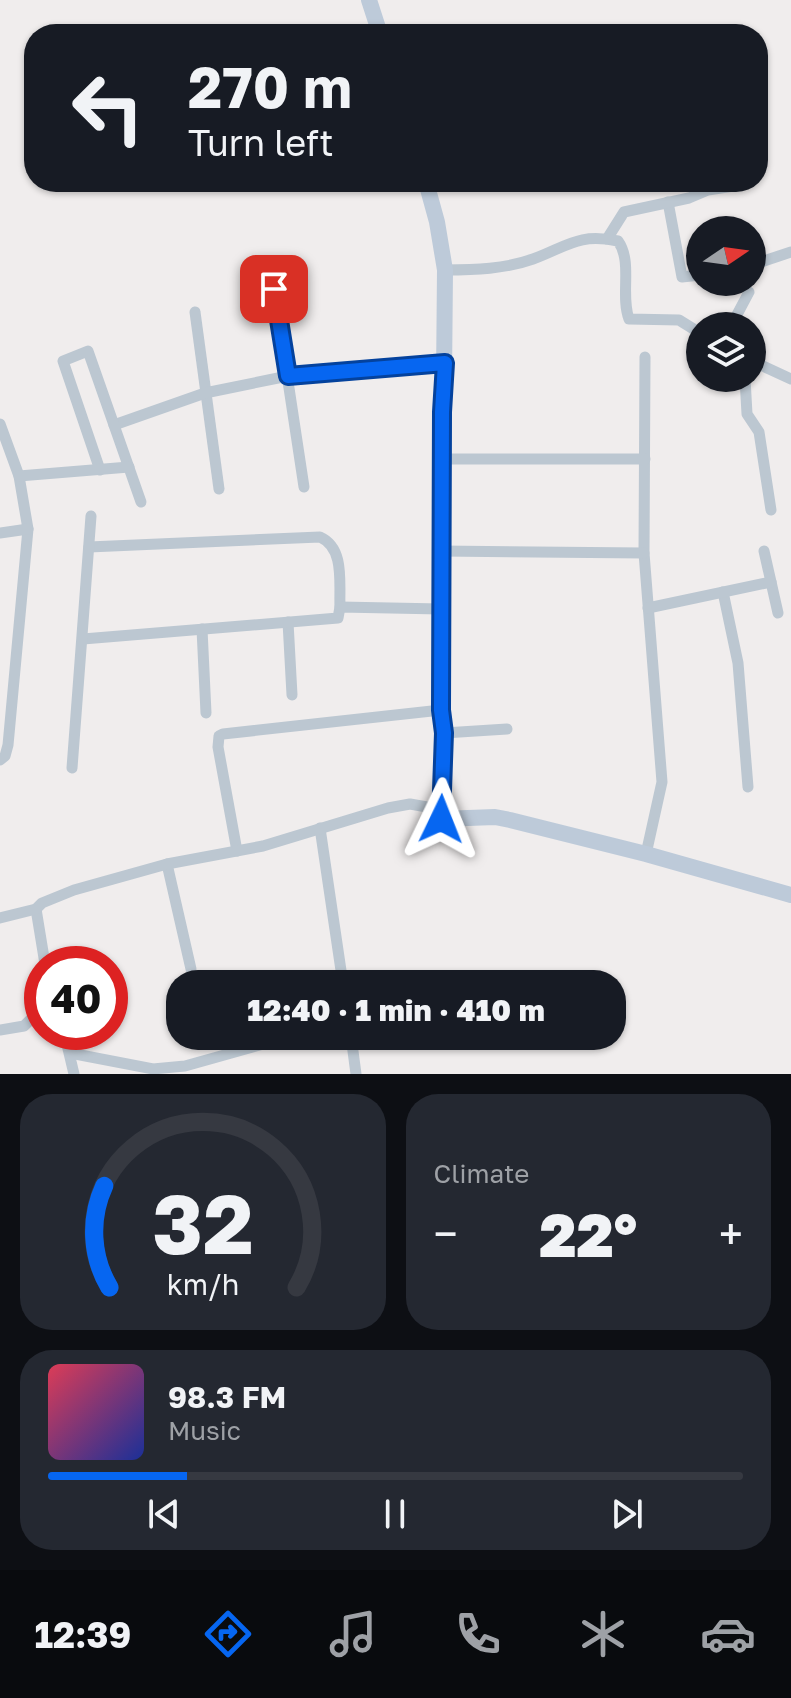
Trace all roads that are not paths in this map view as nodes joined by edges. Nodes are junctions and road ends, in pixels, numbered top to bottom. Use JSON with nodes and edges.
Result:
{"nodes":[{"id":1,"x":369,"y":0,"type":"edge"},
{"id":2,"x":377,"y":24,"type":"edge"},
{"id":3,"x":429,"y":192,"type":"edge"},
{"id":4,"x":701,"y":192,"type":"edge"},
{"id":5,"x":668,"y":202,"type":"junction"},
{"id":6,"x":607,"y":239,"type":"junction"},
{"id":7,"x":791,"y":252,"type":"edge"},
{"id":8,"x":766,"y":260,"type":"edge"},
{"id":9,"x":445,"y":270,"type":"junction"},
{"id":10,"x":686,"y":277,"type":"edge"},
{"id":11,"x":274,"y":289,"type":"dead end"},
{"id":12,"x":195,"y":312,"type":"dead end"},
{"id":13,"x":686,"y":324,"type":"edge"},
{"id":14,"x":645,"y":357,"type":"dead end"},
{"id":15,"x":445,"y":363,"type":"junction"},
{"id":16,"x":766,"y":367,"type":"edge"},
{"id":17,"x":288,"y":376,"type":"junction"},
{"id":18,"x":791,"y":379,"type":"edge"},
{"id":19,"x":746,"y":392,"type":"edge"},
{"id":20,"x":205,"y":393,"type":"junction"},
{"id":21,"x":0,"y":424,"type":"edge"},
{"id":22,"x":114,"y":425,"type":"junction"},
{"id":23,"x":442,"y":459,"type":"junction"},
{"id":24,"x":645,"y":459,"type":"junction"},
{"id":25,"x":129,"y":467,"type":"junction"},
{"id":26,"x":100,"y":470,"type":"junction"},
{"id":27,"x":19,"y":476,"type":"junction"},
{"id":28,"x":304,"y":487,"type":"dead end"},
{"id":29,"x":219,"y":489,"type":"dead end"},
{"id":30,"x":141,"y":502,"type":"dead end"},
{"id":31,"x":771,"y":510,"type":"dead end"},
{"id":32,"x":91,"y":516,"type":"dead end"},
{"id":33,"x":28,"y":529,"type":"junction"},
{"id":34,"x":0,"y":533,"type":"edge"},
{"id":35,"x":89,"y":547,"type":"junction"},
{"id":36,"x":441,"y":551,"type":"junction"},
{"id":37,"x":764,"y":551,"type":"dead end"},
{"id":38,"x":644,"y":553,"type":"junction"},
{"id":39,"x":771,"y":582,"type":"junction"},
{"id":40,"x":723,"y":592,"type":"junction"},
{"id":41,"x":340,"y":607,"type":"junction"},
{"id":42,"x":648,"y":608,"type":"junction"},
{"id":43,"x":441,"y":609,"type":"junction"},
{"id":44,"x":778,"y":613,"type":"dead end"},
{"id":45,"x":288,"y":622,"type":"junction"},
{"id":46,"x":202,"y":629,"type":"junction"},
{"id":47,"x":83,"y":639,"type":"junction"},
{"id":48,"x":292,"y":695,"type":"dead end"},
{"id":49,"x":441,"y":710,"type":"junction"},
{"id":50,"x":206,"y":713,"type":"dead end"},
{"id":51,"x":507,"y":729,"type":"dead end"},
{"id":52,"x":444,"y":733,"type":"junction"},
{"id":53,"x":0,"y":760,"type":"edge"},
{"id":54,"x":72,"y":768,"type":"dead end"},
{"id":55,"x":748,"y":787,"type":"dead end"},
{"id":56,"x":441,"y":819,"type":"junction"},
{"id":57,"x":320,"y":828,"type":"junction"},
{"id":58,"x":237,"y":851,"type":"junction"},
{"id":59,"x":646,"y":854,"type":"junction"},
{"id":60,"x":167,"y":864,"type":"junction"},
{"id":61,"x":791,"y":895,"type":"edge"},
{"id":62,"x":36,"y":909,"type":"junction"},
{"id":63,"x":0,"y":918,"type":"edge"},
{"id":64,"x":42,"y":946,"type":"edge"},
{"id":65,"x":191,"y":969,"type":"dead end"},
{"id":66,"x":341,"y":970,"type":"edge"},
{"id":67,"x":24,"y":1024,"type":"edge"},
{"id":68,"x":0,"y":1030,"type":"edge"},
{"id":69,"x":69,"y":1050,"type":"edge"},
{"id":70,"x":248,"y":1050,"type":"edge"},
{"id":71,"x":353,"y":1050,"type":"edge"},
{"id":72,"x":70,"y":1053,"type":"junction"},
{"id":73,"x":186,"y":1070,"type":"edge"},
{"id":74,"x":74,"y":1074,"type":"edge"},
{"id":75,"x":356,"y":1074,"type":"edge"}],
"edges":[{"from":1,"to":2,"type":"street"},
{"from":3,"to":9,"type":"street"},
{"from":4,"to":5,"type":"street"},
{"from":5,"to":6,"type":"street"},
{"from":5,"to":10,"type":"street"},
{"from":6,"to":9,"type":"street"},
{"from":6,"to":13,"type":"street"},
{"from":7,"to":8,"type":"street"},
{"from":9,"to":15,"type":"street"},
{"from":11,"to":17,"type":"street"},
{"from":12,"to":20,"type":"street"},
{"from":14,"to":24,"type":"street"},
{"from":15,"to":17,"type":"street"},
{"from":15,"to":23,"type":"street"},
{"from":16,"to":18,"type":"street"},
{"from":17,"to":20,"type":"street"},
{"from":17,"to":28,"type":"street"},
{"from":19,"to":31,"type":"street"},
{"from":20,"to":22,"type":"street"},
{"from":20,"to":29,"type":"street"},
{"from":21,"to":27,"type":"street"},
{"from":22,"to":25,"type":"street"},
{"from":22,"to":26,"type":"street"},
{"from":23,"to":24,"type":"street"},
{"from":23,"to":36,"type":"street"},
{"from":24,"to":38,"type":"street"},
{"from":25,"to":26,"type":"street"},
{"from":25,"to":30,"type":"street"},
{"from":26,"to":27,"type":"street"},
{"from":27,"to":33,"type":"street"},
{"from":32,"to":35,"type":"street"},
{"from":33,"to":34,"type":"street"},
{"from":33,"to":53,"type":"street"},
{"from":35,"to":41,"type":"street"},
{"from":35,"to":47,"type":"street"},
{"from":36,"to":38,"type":"street"},
{"from":36,"to":43,"type":"street"},
{"from":37,"to":39,"type":"street"},
{"from":38,"to":42,"type":"street"},
{"from":39,"to":40,"type":"street"},
{"from":39,"to":44,"type":"street"},
{"from":40,"to":42,"type":"street"},
{"from":40,"to":55,"type":"street"},
{"from":41,"to":43,"type":"street"},
{"from":41,"to":45,"type":"street"},
{"from":42,"to":59,"type":"street"},
{"from":43,"to":49,"type":"street"},
{"from":45,"to":46,"type":"street"},
{"from":45,"to":48,"type":"street"},
{"from":46,"to":47,"type":"street"},
{"from":46,"to":50,"type":"street"},
{"from":47,"to":54,"type":"street"},
{"from":49,"to":52,"type":"street"},
{"from":49,"to":58,"type":"street"},
{"from":51,"to":52,"type":"street"},
{"from":52,"to":56,"type":"street"},
{"from":56,"to":57,"type":"street"},
{"from":56,"to":59,"type":"street"},
{"from":57,"to":58,"type":"street"},
{"from":57,"to":66,"type":"street"},
{"from":58,"to":60,"type":"street"},
{"from":59,"to":61,"type":"street"},
{"from":60,"to":62,"type":"street"},
{"from":60,"to":65,"type":"street"},
{"from":62,"to":63,"type":"street"},
{"from":62,"to":64,"type":"street"},
{"from":67,"to":68,"type":"street"},
{"from":69,"to":72,"type":"street"},
{"from":70,"to":73,"type":"street"},
{"from":71,"to":75,"type":"street"},
{"from":72,"to":73,"type":"street"},
{"from":72,"to":74,"type":"street"}]}
